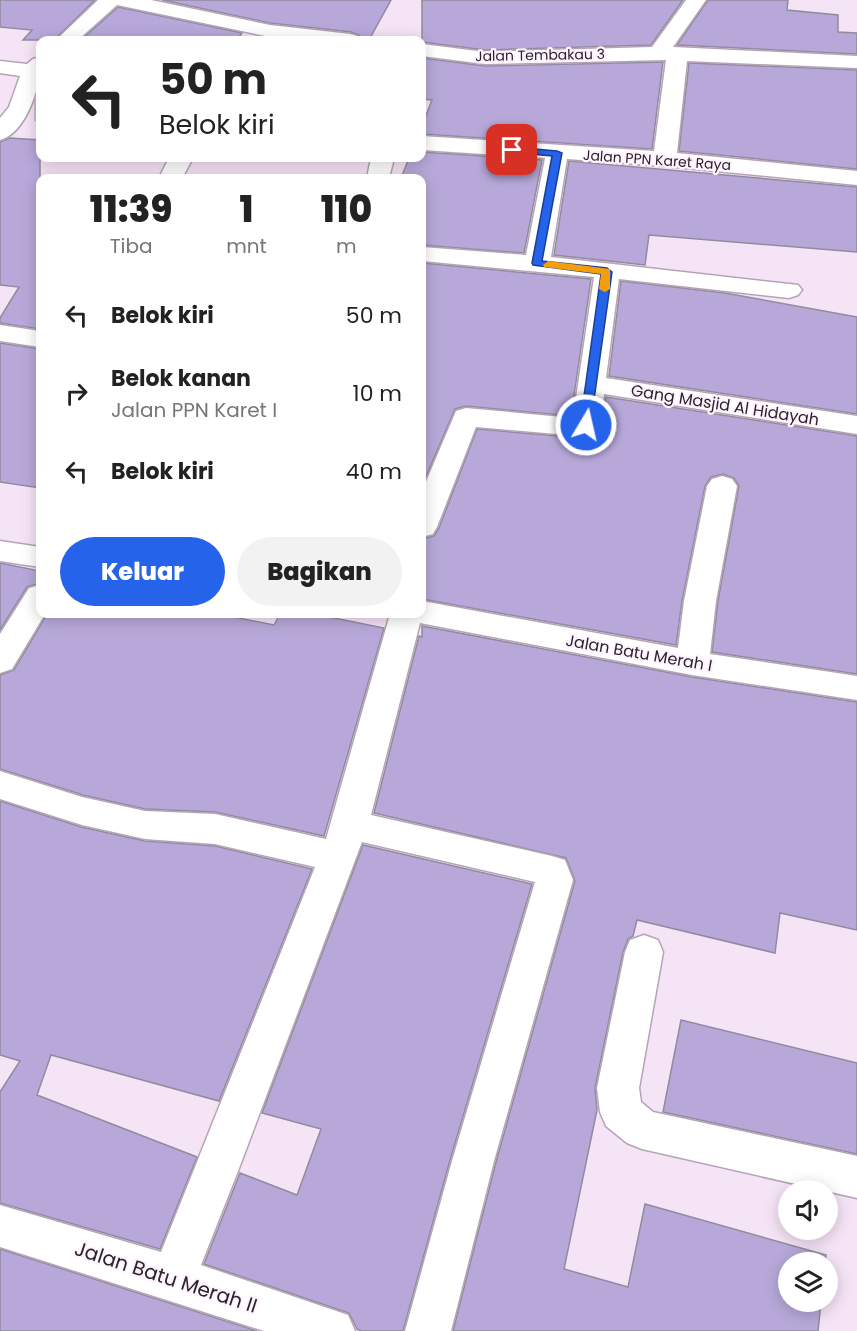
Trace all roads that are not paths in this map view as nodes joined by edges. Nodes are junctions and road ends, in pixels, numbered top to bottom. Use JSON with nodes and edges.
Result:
{"nodes":[{"id":1,"x":110,"y":0,"type":"edge"},
{"id":2,"x":122,"y":0,"type":"edge"},
{"id":3,"x":696,"y":0,"type":"edge"},
{"id":4,"x":70,"y":36,"type":"edge"},
{"id":5,"x":314,"y":36,"type":"edge"},
{"id":6,"x":426,"y":51,"type":"edge"},
{"id":7,"x":668,"y":53,"type":"junction"},
{"id":8,"x":857,"y":62,"type":"edge"},
{"id":9,"x":0,"y":67,"type":"edge"},
{"id":10,"x":36,"y":67,"type":"edge"},
{"id":11,"x":0,"y":133,"type":"edge"},
{"id":12,"x":426,"y":143,"type":"edge"},
{"id":13,"x":557,"y":153,"type":"junction"},
{"id":14,"x":665,"y":159,"type":"junction"},
{"id":15,"x":857,"y":178,"type":"edge"},
{"id":16,"x":426,"y":254,"type":"edge"},
{"id":17,"x":537,"y":263,"type":"junction"},
{"id":18,"x":607,"y":272,"type":"junction"},
{"id":19,"x":789,"y":290,"type":"dead end"},
{"id":20,"x":0,"y":333,"type":"edge"},
{"id":21,"x":36,"y":338,"type":"edge"},
{"id":22,"x":593,"y":384,"type":"junction"},
{"id":23,"x":857,"y":425,"type":"edge"},
{"id":24,"x":722,"y":486,"type":"dead end"},
{"id":25,"x":426,"y":516,"type":"edge"},
{"id":26,"x":0,"y":551,"type":"edge"},
{"id":27,"x":36,"y":556,"type":"edge"},
{"id":28,"x":36,"y":602,"type":"edge"},
{"id":29,"x":426,"y":613,"type":"edge"},
{"id":30,"x":405,"y":618,"type":"edge"},
{"id":31,"x":0,"y":661,"type":"edge"},
{"id":32,"x":692,"y":663,"type":"junction"},
{"id":33,"x":857,"y":688,"type":"edge"},
{"id":34,"x":0,"y":785,"type":"edge"},
{"id":35,"x":344,"y":841,"type":"junction"},
{"id":36,"x":644,"y":952,"type":"dead end"},
{"id":37,"x":857,"y":1177,"type":"edge"},
{"id":38,"x":0,"y":1226,"type":"edge"},
{"id":39,"x":173,"y":1278,"type":"junction"},
{"id":40,"x":332,"y":1331,"type":"edge"},
{"id":41,"x":428,"y":1331,"type":"edge"}],
"edges":[{"from":1,"to":4,"type":"street"},
{"from":2,"to":5,"type":"street"},
{"from":3,"to":7,"type":"street"},
{"from":6,"to":7,"type":"street","name":"Jalan Tembakau 3"},
{"from":7,"to":8,"type":"street","name":"Jalan Tembakau 3"},
{"from":7,"to":14,"type":"street"},
{"from":9,"to":10,"type":"street"},
{"from":10,"to":11,"type":"street"},
{"from":12,"to":13,"type":"street","name":"Jalan PPN Karet Raya"},
{"from":13,"to":14,"type":"street","name":"Jalan PPN Karet Raya"},
{"from":13,"to":17,"type":"street"},
{"from":14,"to":15,"type":"street","name":"Jalan PPN Karet Raya"},
{"from":16,"to":17,"type":"street"},
{"from":17,"to":18,"type":"street"},
{"from":18,"to":19,"type":"street"},
{"from":18,"to":22,"type":"street"},
{"from":20,"to":21,"type":"street"},
{"from":22,"to":23,"type":"street","name":"Gang Masjid Al Hidayah"},
{"from":22,"to":25,"type":"street"},
{"from":24,"to":32,"type":"street"},
{"from":26,"to":27,"type":"street"},
{"from":28,"to":31,"type":"street"},
{"from":29,"to":32,"type":"street","name":"Jalan Batu Merah I"},
{"from":30,"to":35,"type":"street"},
{"from":32,"to":33,"type":"street","name":"Jalan Batu Merah I"},
{"from":34,"to":35,"type":"street"},
{"from":35,"to":39,"type":"street"},
{"from":35,"to":41,"type":"street"},
{"from":36,"to":37,"type":"street"},
{"from":38,"to":39,"type":"street","name":"Jalan Batu Merah II"},
{"from":39,"to":40,"type":"street","name":"Jalan Batu Merah II"}]}
